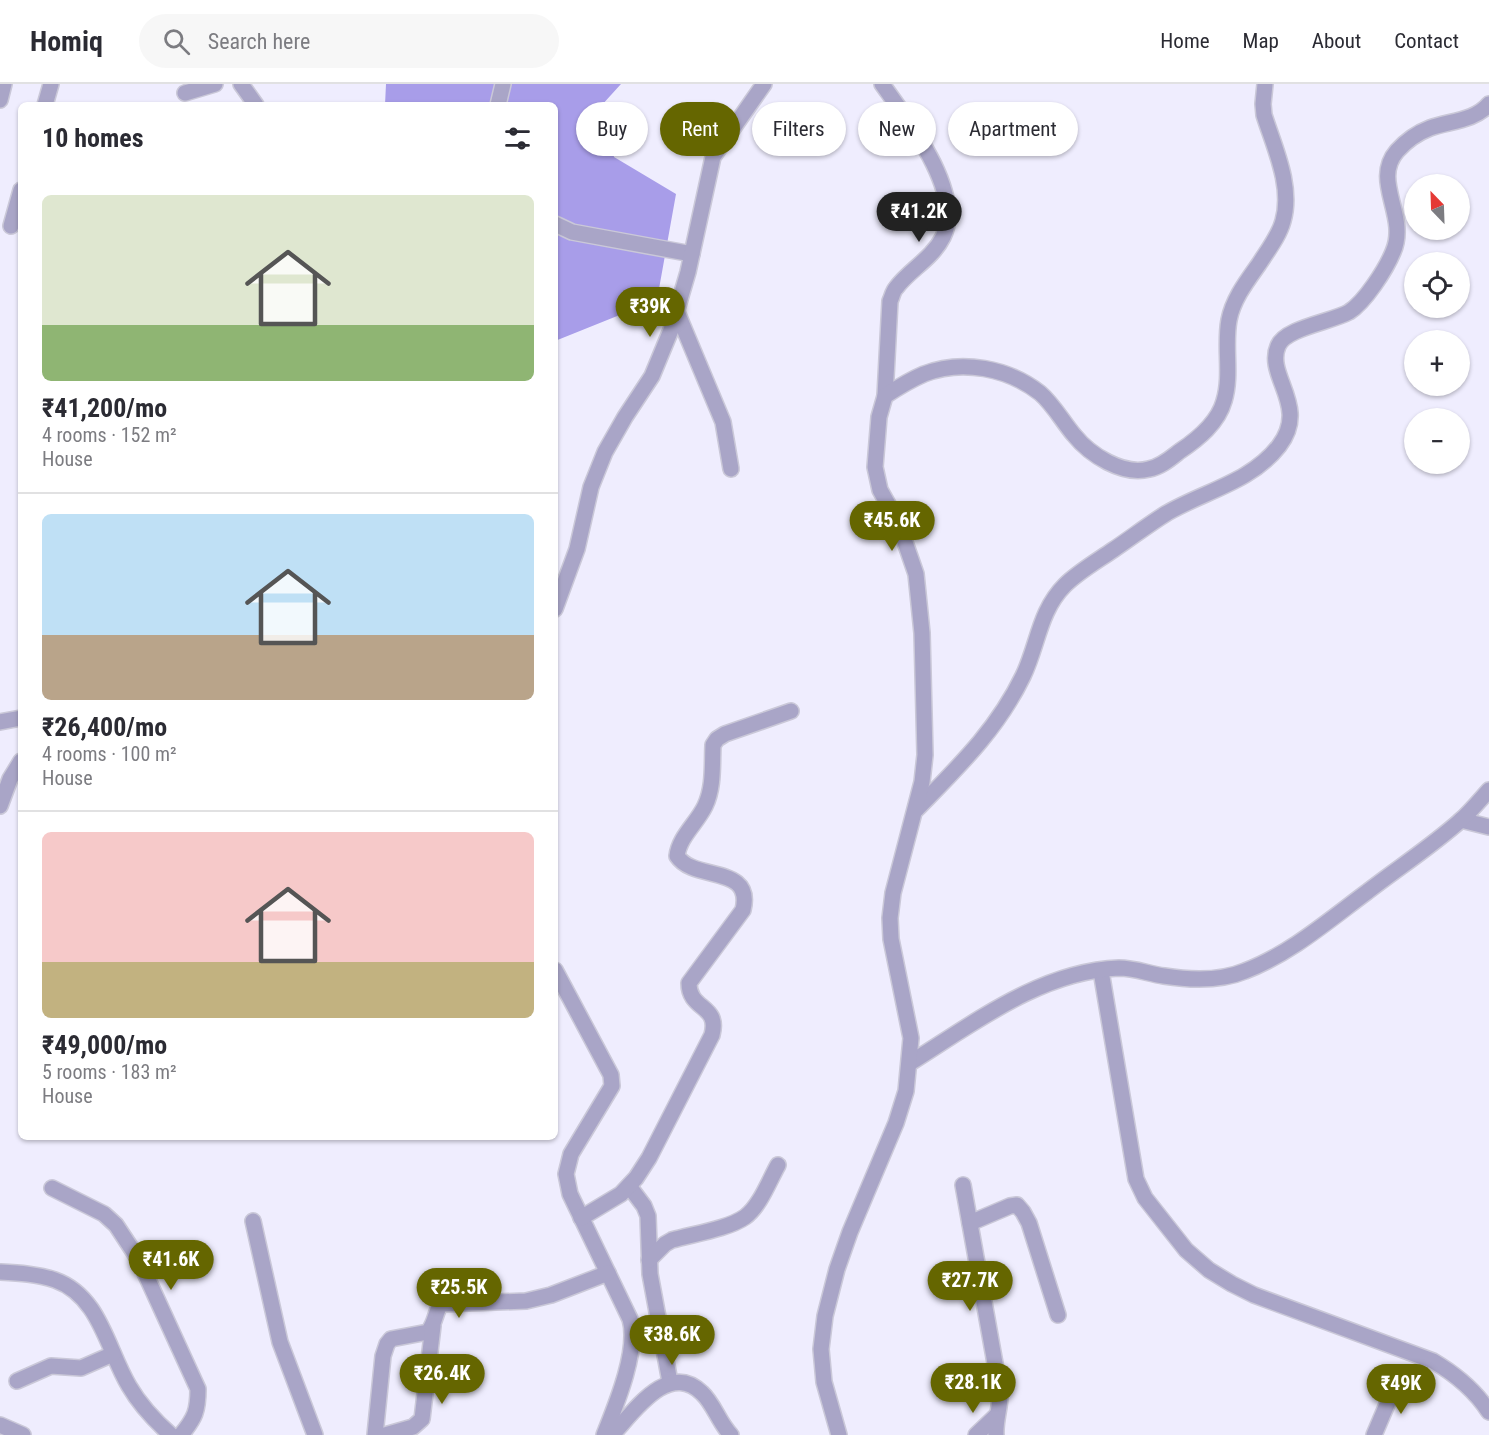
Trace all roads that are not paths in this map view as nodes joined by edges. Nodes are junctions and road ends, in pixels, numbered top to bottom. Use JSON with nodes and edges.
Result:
{"nodes":[{"id":1,"x":4,"y":84,"type":"edge"},
{"id":2,"x":51,"y":84,"type":"edge"},
{"id":3,"x":215,"y":84,"type":"edge"},
{"id":4,"x":241,"y":84,"type":"edge"},
{"id":5,"x":503,"y":84,"type":"edge"},
{"id":6,"x":764,"y":84,"type":"edge"},
{"id":7,"x":882,"y":84,"type":"edge"},
{"id":8,"x":1265,"y":84,"type":"edge"},
{"id":9,"x":185,"y":94,"type":"edge"},
{"id":10,"x":0,"y":100,"type":"edge"},
{"id":11,"x":46,"y":102,"type":"edge"},
{"id":12,"x":254,"y":102,"type":"edge"},
{"id":13,"x":499,"y":102,"type":"edge"},
{"id":14,"x":1489,"y":104,"type":"edge"},
{"id":15,"x":18,"y":201,"type":"edge"},
{"id":16,"x":558,"y":225,"type":"edge"},
{"id":17,"x":11,"y":226,"type":"dead end"},
{"id":18,"x":692,"y":254,"type":"junction"},
{"id":19,"x":677,"y":312,"type":"junction"},
{"id":20,"x":885,"y":396,"type":"junction"},
{"id":21,"x":730,"y":469,"type":"dead end"},
{"id":22,"x":558,"y":601,"type":"edge"},
{"id":23,"x":791,"y":711,"type":"dead end"},
{"id":24,"x":18,"y":719,"type":"edge"},
{"id":25,"x":0,"y":722,"type":"edge"},
{"id":26,"x":18,"y":766,"type":"edge"},
{"id":27,"x":1489,"y":790,"type":"edge"},
{"id":28,"x":0,"y":806,"type":"edge"},
{"id":29,"x":915,"y":811,"type":"junction"},
{"id":30,"x":1461,"y":820,"type":"junction"},
{"id":31,"x":1489,"y":827,"type":"edge"},
{"id":32,"x":1101,"y":971,"type":"junction"},
{"id":33,"x":558,"y":976,"type":"edge"},
{"id":34,"x":910,"y":1063,"type":"junction"},
{"id":35,"x":778,"y":1165,"type":"dead end"},
{"id":36,"x":963,"y":1185,"type":"dead end"},
{"id":37,"x":629,"y":1186,"type":"junction"},
{"id":38,"x":51,"y":1188,"type":"dead end"},
{"id":39,"x":581,"y":1218,"type":"junction"},
{"id":40,"x":253,"y":1221,"type":"dead end"},
{"id":41,"x":970,"y":1223,"type":"junction"},
{"id":42,"x":649,"y":1260,"type":"junction"},
{"id":43,"x":0,"y":1272,"type":"edge"},
{"id":44,"x":608,"y":1273,"type":"junction"},
{"id":45,"x":1058,"y":1315,"type":"dead end"},
{"id":46,"x":433,"y":1326,"type":"junction"},
{"id":47,"x":113,"y":1354,"type":"junction"},
{"id":48,"x":16,"y":1381,"type":"dead end"},
{"id":49,"x":1397,"y":1381,"type":"dead end"},
{"id":50,"x":670,"y":1382,"type":"junction"},
{"id":51,"x":1489,"y":1412,"type":"edge"},
{"id":52,"x":997,"y":1415,"type":"junction"},
{"id":53,"x":0,"y":1425,"type":"edge"},
{"id":54,"x":23,"y":1435,"type":"edge"},
{"id":55,"x":171,"y":1435,"type":"edge"},
{"id":56,"x":181,"y":1435,"type":"edge"},
{"id":57,"x":315,"y":1435,"type":"edge"},
{"id":58,"x":375,"y":1435,"type":"edge"},
{"id":59,"x":385,"y":1435,"type":"edge"},
{"id":60,"x":604,"y":1435,"type":"edge"},
{"id":61,"x":612,"y":1435,"type":"edge"},
{"id":62,"x":731,"y":1435,"type":"edge"},
{"id":63,"x":839,"y":1435,"type":"edge"},
{"id":64,"x":976,"y":1435,"type":"edge"},
{"id":65,"x":996,"y":1435,"type":"edge"},
{"id":66,"x":1374,"y":1435,"type":"edge"}],
"edges":[{"from":1,"to":10,"type":"street"},
{"from":2,"to":11,"type":"street"},
{"from":3,"to":9,"type":"street"},
{"from":4,"to":12,"type":"street"},
{"from":5,"to":13,"type":"street"},
{"from":6,"to":18,"type":"street"},
{"from":7,"to":20,"type":"street"},
{"from":8,"to":20,"type":"street"},
{"from":14,"to":29,"type":"street"},
{"from":15,"to":17,"type":"street"},
{"from":16,"to":18,"type":"street"},
{"from":18,"to":19,"type":"street"},
{"from":19,"to":21,"type":"street"},
{"from":19,"to":22,"type":"street"},
{"from":20,"to":29,"type":"street"},
{"from":23,"to":37,"type":"street"},
{"from":24,"to":25,"type":"street"},
{"from":26,"to":28,"type":"street"},
{"from":27,"to":30,"type":"street"},
{"from":29,"to":34,"type":"street"},
{"from":30,"to":31,"type":"street"},
{"from":30,"to":32,"type":"street"},
{"from":32,"to":34,"type":"street"},
{"from":32,"to":51,"type":"street"},
{"from":33,"to":39,"type":"street"},
{"from":34,"to":63,"type":"street"},
{"from":35,"to":42,"type":"street"},
{"from":36,"to":41,"type":"street"},
{"from":37,"to":39,"type":"street"},
{"from":37,"to":42,"type":"street"},
{"from":38,"to":56,"type":"street"},
{"from":39,"to":44,"type":"street"},
{"from":40,"to":57,"type":"street"},
{"from":41,"to":45,"type":"street"},
{"from":41,"to":52,"type":"street"},
{"from":42,"to":50,"type":"street"},
{"from":43,"to":47,"type":"street"},
{"from":44,"to":46,"type":"street"},
{"from":44,"to":60,"type":"street"},
{"from":46,"to":58,"type":"street"},
{"from":46,"to":59,"type":"street"},
{"from":47,"to":48,"type":"street"},
{"from":47,"to":55,"type":"street"},
{"from":49,"to":66,"type":"street"},
{"from":50,"to":61,"type":"street"},
{"from":50,"to":62,"type":"street"},
{"from":52,"to":64,"type":"street"},
{"from":52,"to":65,"type":"street"},
{"from":53,"to":54,"type":"street"}]}
